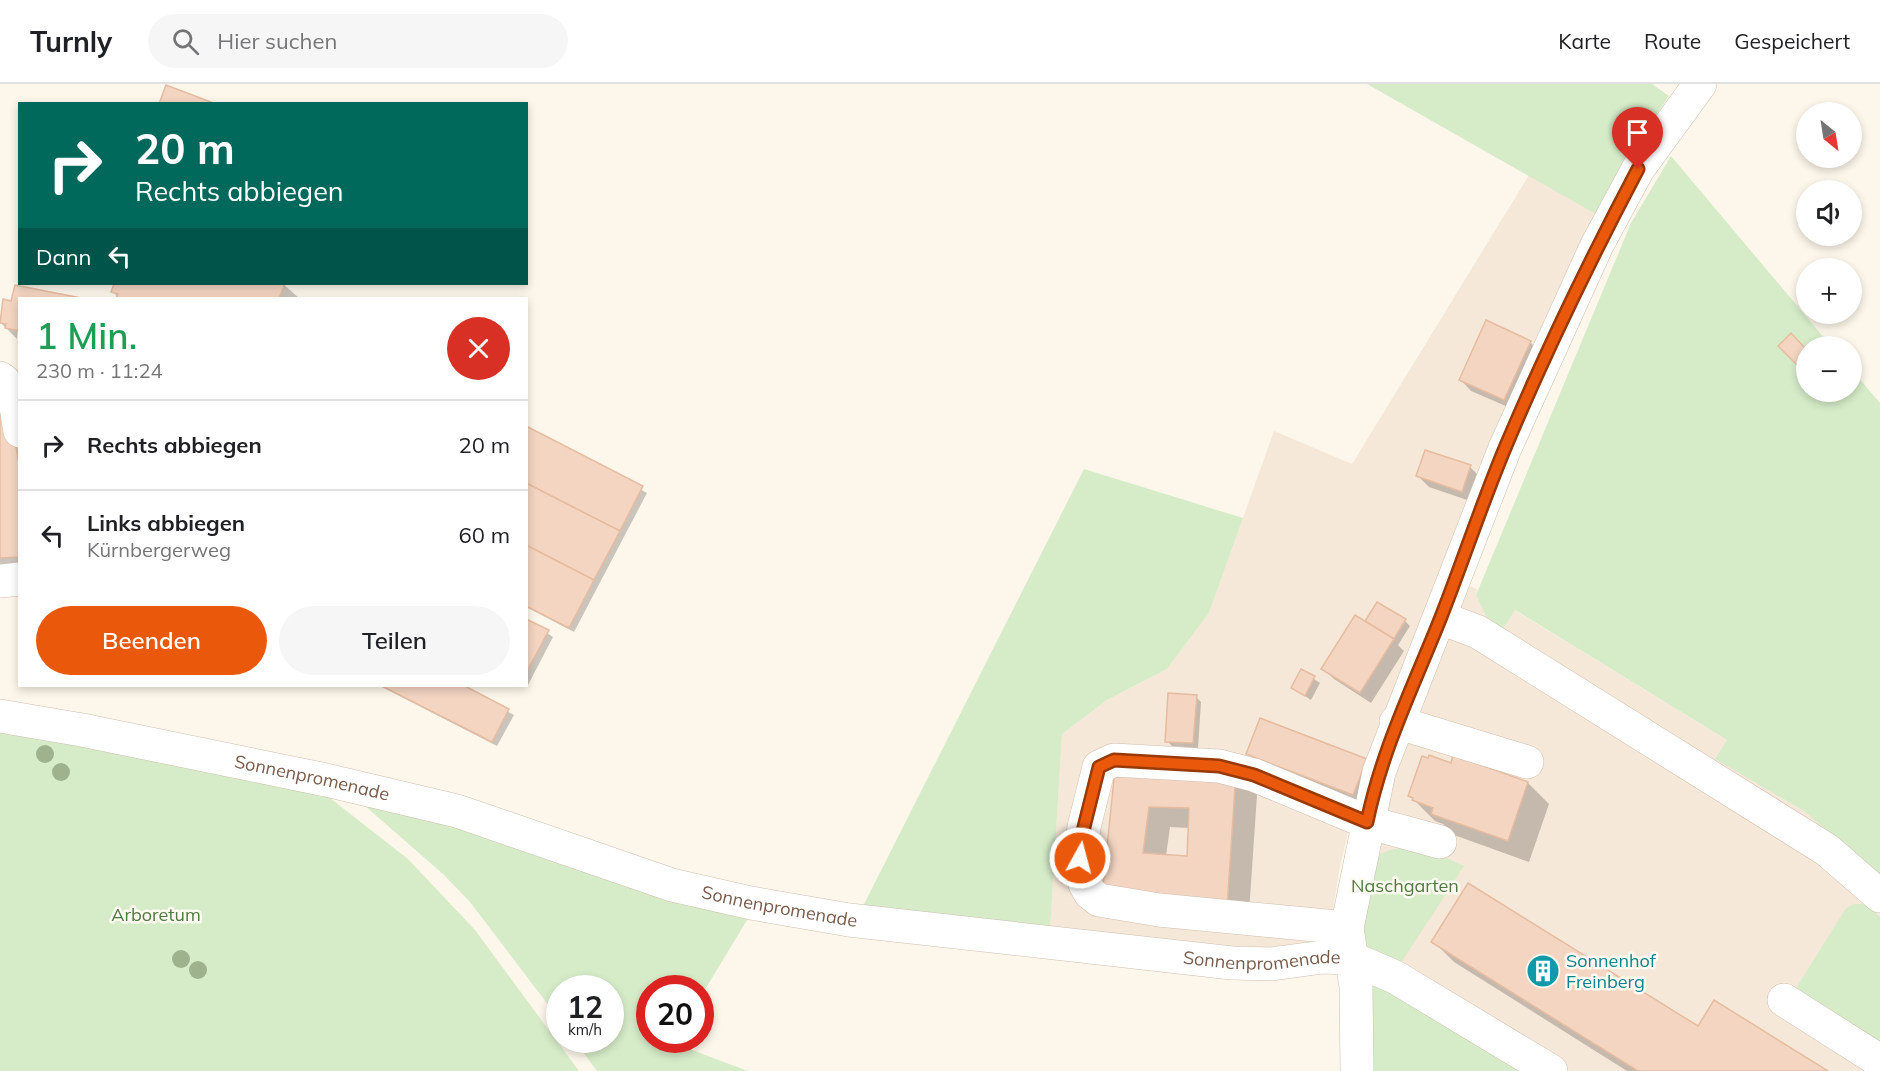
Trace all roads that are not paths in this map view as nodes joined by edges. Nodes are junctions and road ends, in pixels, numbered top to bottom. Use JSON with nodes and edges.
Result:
{"nodes":[{"id":1,"x":1700,"y":84,"type":"edge"},
{"id":2,"x":0,"y":378,"type":"edge"},
{"id":3,"x":18,"y":420,"type":"edge"},
{"id":4,"x":18,"y":579,"type":"edge"},
{"id":5,"x":0,"y":581,"type":"edge"},
{"id":6,"x":1441,"y":618,"type":"junction"},
{"id":7,"x":0,"y":716,"type":"edge"},
{"id":8,"x":1396,"y":722,"type":"junction"},
{"id":9,"x":1527,"y":762,"type":"dead end"},
{"id":10,"x":1367,"y":822,"type":"junction"},
{"id":11,"x":1440,"y":842,"type":"dead end"},
{"id":12,"x":1880,"y":896,"type":"edge"},
{"id":13,"x":1349,"y":943,"type":"junction"},
{"id":14,"x":1784,"y":1000,"type":"dead end"},
{"id":15,"x":1880,"y":1061,"type":"edge"},
{"id":16,"x":1357,"y":1071,"type":"edge"},
{"id":17,"x":1551,"y":1071,"type":"edge"}],
"edges":[{"from":1,"to":6,"type":"street"},
{"from":2,"to":3,"type":"street"},
{"from":4,"to":5,"type":"street"},
{"from":6,"to":8,"type":"street"},
{"from":6,"to":12,"type":"street"},
{"from":7,"to":13,"type":"street","name":"Sonnenpromenade"},
{"from":8,"to":9,"type":"street"},
{"from":8,"to":10,"type":"street"},
{"from":10,"to":11,"type":"street"},
{"from":10,"to":13,"type":"street"},
{"from":10,"to":13,"type":"street"},
{"from":13,"to":16,"type":"street"},
{"from":13,"to":17,"type":"street","name":"Sonnenpromenade"},
{"from":14,"to":15,"type":"street"}]}
